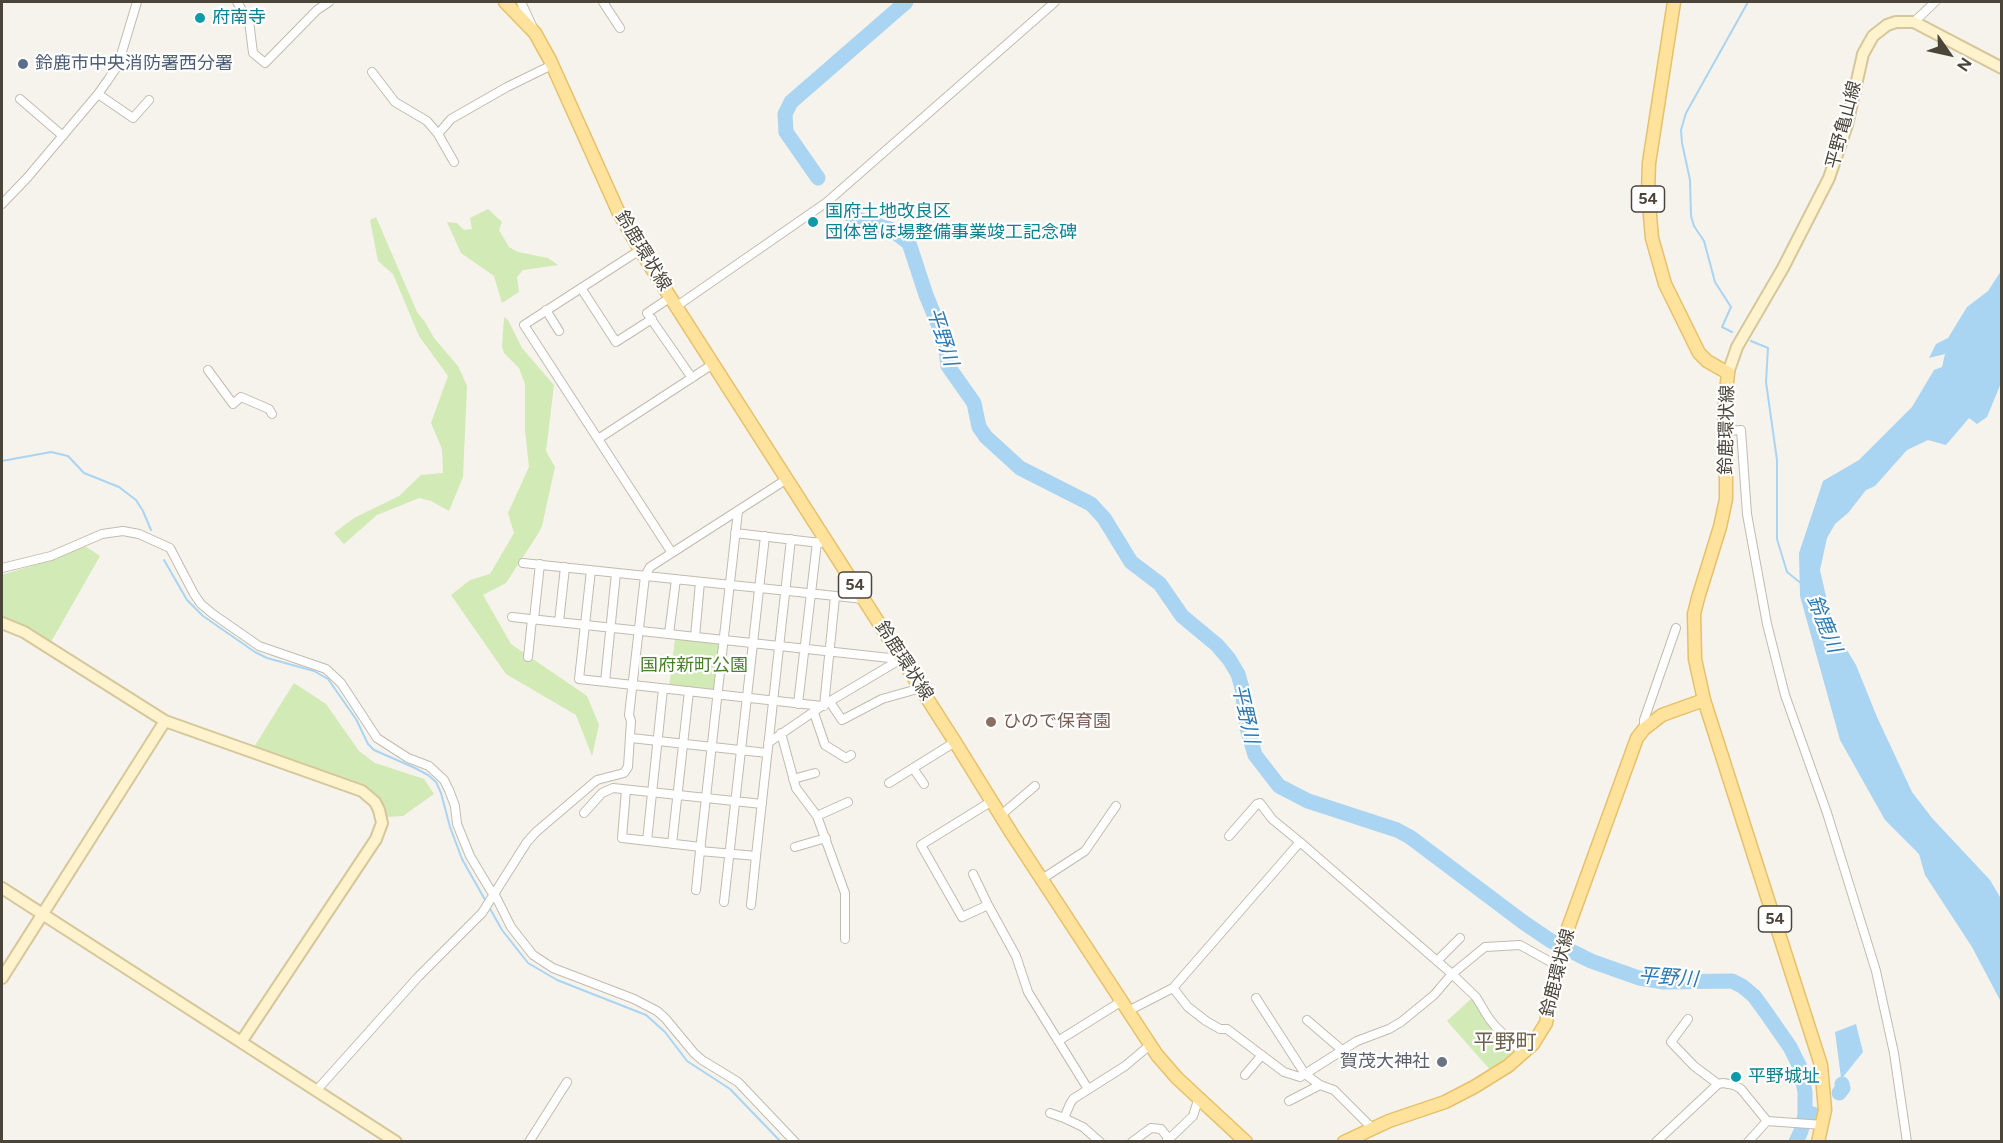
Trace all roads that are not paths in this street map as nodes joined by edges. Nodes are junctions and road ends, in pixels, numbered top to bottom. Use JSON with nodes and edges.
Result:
{"nodes":[{"id":1,"x":137,"y":2,"type":"edge"},
{"id":2,"x":237,"y":2,"type":"edge"},
{"id":3,"x":328,"y":2,"type":"edge"},
{"id":4,"x":505,"y":2,"type":"edge"},
{"id":5,"x":521,"y":2,"type":"edge"},
{"id":6,"x":603,"y":2,"type":"edge"},
{"id":7,"x":1055,"y":2,"type":"edge"},
{"id":8,"x":1674,"y":2,"type":"edge"},
{"id":9,"x":1935,"y":2,"type":"edge"},
{"id":10,"x":1917,"y":23,"type":"junction"},
{"id":11,"x":620,"y":27,"type":"dead end"},
{"id":12,"x":536,"y":33,"type":"junction"},
{"id":13,"x":552,"y":65,"type":"junction"},
{"id":14,"x":2001,"y":68,"type":"edge"},
{"id":15,"x":372,"y":72,"type":"dead end"},
{"id":16,"x":98,"y":94,"type":"junction"},
{"id":17,"x":20,"y":99,"type":"dead end"},
{"id":18,"x":149,"y":99,"type":"dead end"},
{"id":19,"x":438,"y":134,"type":"junction"},
{"id":20,"x":63,"y":136,"type":"junction"},
{"id":21,"x":454,"y":162,"type":"dead end"},
{"id":22,"x":2,"y":204,"type":"edge"},
{"id":23,"x":640,"y":250,"type":"junction"},
{"id":24,"x":581,"y":288,"type":"junction"},
{"id":25,"x":674,"y":302,"type":"junction"},
{"id":26,"x":546,"y":310,"type":"junction"},
{"id":27,"x":652,"y":319,"type":"junction"},
{"id":28,"x":559,"y":331,"type":"dead end"},
{"id":29,"x":713,"y":364,"type":"junction"},
{"id":30,"x":208,"y":370,"type":"dead end"},
{"id":31,"x":1728,"y":374,"type":"junction"},
{"id":32,"x":692,"y":378,"type":"junction"},
{"id":33,"x":272,"y":414,"type":"dead end"},
{"id":34,"x":1725,"y":431,"type":"junction"},
{"id":35,"x":598,"y":439,"type":"junction"},
{"id":36,"x":787,"y":479,"type":"junction"},
{"id":37,"x":738,"y":511,"type":"junction"},
{"id":38,"x":735,"y":533,"type":"junction"},
{"id":39,"x":765,"y":536,"type":"junction"},
{"id":40,"x":790,"y":539,"type":"junction"},
{"id":41,"x":822,"y":542,"type":"junction"},
{"id":42,"x":672,"y":553,"type":"junction"},
{"id":43,"x":523,"y":562,"type":"dead end"},
{"id":44,"x":540,"y":564,"type":"junction"},
{"id":45,"x":565,"y":567,"type":"junction"},
{"id":46,"x":2,"y":568,"type":"edge"},
{"id":47,"x":591,"y":570,"type":"junction"},
{"id":48,"x":616,"y":573,"type":"junction"},
{"id":49,"x":645,"y":576,"type":"junction"},
{"id":50,"x":675,"y":579,"type":"junction"},
{"id":51,"x":700,"y":582,"type":"junction"},
{"id":52,"x":729,"y":585,"type":"junction"},
{"id":53,"x":759,"y":588,"type":"junction"},
{"id":54,"x":785,"y":591,"type":"junction"},
{"id":55,"x":810,"y":594,"type":"junction"},
{"id":56,"x":835,"y":597,"type":"junction"},
{"id":57,"x":864,"y":598,"type":"junction"},
{"id":58,"x":512,"y":617,"type":"dead end"},
{"id":59,"x":533,"y":619,"type":"junction"},
{"id":60,"x":559,"y":622,"type":"junction"},
{"id":61,"x":2,"y":623,"type":"edge"},
{"id":62,"x":585,"y":625,"type":"junction"},
{"id":63,"x":610,"y":627,"type":"junction"},
{"id":64,"x":1676,"y":628,"type":"dead end"},
{"id":65,"x":639,"y":631,"type":"junction"},
{"id":66,"x":669,"y":634,"type":"junction"},
{"id":67,"x":695,"y":637,"type":"junction"},
{"id":68,"x":723,"y":640,"type":"junction"},
{"id":69,"x":753,"y":644,"type":"junction"},
{"id":70,"x":779,"y":646,"type":"junction"},
{"id":71,"x":804,"y":649,"type":"junction"},
{"id":72,"x":829,"y":651,"type":"junction"},
{"id":73,"x":528,"y":657,"type":"dead end"},
{"id":74,"x":900,"y":659,"type":"junction"},
{"id":75,"x":605,"y":682,"type":"junction"},
{"id":76,"x":633,"y":685,"type":"junction"},
{"id":77,"x":921,"y":688,"type":"junction"},
{"id":78,"x":663,"y":689,"type":"junction"},
{"id":79,"x":689,"y":691,"type":"junction"},
{"id":80,"x":717,"y":694,"type":"junction"},
{"id":81,"x":747,"y":698,"type":"junction"},
{"id":82,"x":1704,"y":700,"type":"junction"},
{"id":83,"x":773,"y":701,"type":"junction"},
{"id":84,"x":798,"y":704,"type":"junction"},
{"id":85,"x":825,"y":705,"type":"junction"},
{"id":86,"x":814,"y":714,"type":"junction"},
{"id":87,"x":165,"y":721,"type":"junction"},
{"id":88,"x":1644,"y":729,"type":"junction"},
{"id":89,"x":781,"y":733,"type":"junction"},
{"id":90,"x":631,"y":738,"type":"junction"},
{"id":91,"x":658,"y":741,"type":"junction"},
{"id":92,"x":956,"y":742,"type":"junction"},
{"id":93,"x":768,"y":743,"type":"junction"},
{"id":94,"x":683,"y":744,"type":"junction"},
{"id":95,"x":712,"y":747,"type":"junction"},
{"id":96,"x":741,"y":750,"type":"junction"},
{"id":97,"x":768,"y":753,"type":"junction"},
{"id":98,"x":851,"y":755,"type":"dead end"},
{"id":99,"x":913,"y":768,"type":"junction"},
{"id":100,"x":815,"y":773,"type":"dead end"},
{"id":101,"x":793,"y":779,"type":"junction"},
{"id":102,"x":889,"y":783,"type":"dead end"},
{"id":103,"x":924,"y":784,"type":"dead end"},
{"id":104,"x":1035,"y":786,"type":"dead end"},
{"id":105,"x":626,"y":790,"type":"junction"},
{"id":106,"x":652,"y":792,"type":"junction"},
{"id":107,"x":678,"y":795,"type":"junction"},
{"id":108,"x":706,"y":799,"type":"junction"},
{"id":109,"x":992,"y":801,"type":"junction"},
{"id":110,"x":735,"y":802,"type":"junction"},
{"id":111,"x":848,"y":802,"type":"dead end"},
{"id":112,"x":762,"y":804,"type":"junction"},
{"id":113,"x":1116,"y":806,"type":"dead end"},
{"id":114,"x":584,"y":813,"type":"dead end"},
{"id":115,"x":1001,"y":815,"type":"junction"},
{"id":116,"x":817,"y":816,"type":"junction"},
{"id":117,"x":1229,"y":836,"type":"dead end"},
{"id":118,"x":826,"y":838,"type":"junction"},
{"id":119,"x":647,"y":841,"type":"junction"},
{"id":120,"x":1300,"y":842,"type":"junction"},
{"id":121,"x":672,"y":844,"type":"junction"},
{"id":122,"x":795,"y":847,"type":"dead end"},
{"id":123,"x":701,"y":849,"type":"junction"},
{"id":124,"x":730,"y":854,"type":"junction"},
{"id":125,"x":756,"y":856,"type":"junction"},
{"id":126,"x":973,"y":874,"type":"dead end"},
{"id":127,"x":1042,"y":879,"type":"junction"},
{"id":128,"x":2,"y":888,"type":"edge"},
{"id":129,"x":696,"y":890,"type":"dead end"},
{"id":130,"x":494,"y":897,"type":"junction"},
{"id":131,"x":724,"y":902,"type":"dead end"},
{"id":132,"x":751,"y":905,"type":"dead end"},
{"id":133,"x":988,"y":905,"type":"junction"},
{"id":134,"x":42,"y":915,"type":"junction"},
{"id":135,"x":1460,"y":938,"type":"dead end"},
{"id":136,"x":845,"y":939,"type":"dead end"},
{"id":137,"x":1558,"y":959,"type":"junction"},
{"id":138,"x":1437,"y":961,"type":"junction"},
{"id":139,"x":1452,"y":974,"type":"junction"},
{"id":140,"x":2,"y":978,"type":"edge"},
{"id":141,"x":1173,"y":988,"type":"junction"},
{"id":142,"x":1256,"y":998,"type":"dead end"},
{"id":143,"x":1125,"y":1006,"type":"junction"},
{"id":144,"x":1688,"y":1019,"type":"dead end"},
{"id":145,"x":1307,"y":1020,"type":"dead end"},
{"id":146,"x":1058,"y":1041,"type":"junction"},
{"id":147,"x":241,"y":1042,"type":"junction"},
{"id":148,"x":1150,"y":1044,"type":"junction"},
{"id":149,"x":1342,"y":1050,"type":"junction"},
{"id":150,"x":1524,"y":1054,"type":"junction"},
{"id":151,"x":1262,"y":1055,"type":"junction"},
{"id":152,"x":1305,"y":1074,"type":"junction"},
{"id":153,"x":1245,"y":1075,"type":"dead end"},
{"id":154,"x":567,"y":1082,"type":"dead end"},
{"id":155,"x":1320,"y":1084,"type":"junction"},
{"id":156,"x":1718,"y":1084,"type":"junction"},
{"id":157,"x":1088,"y":1089,"type":"junction"},
{"id":158,"x":316,"y":1091,"type":"junction"},
{"id":159,"x":1198,"y":1098,"type":"junction"},
{"id":160,"x":1289,"y":1101,"type":"dead end"},
{"id":161,"x":1050,"y":1113,"type":"dead end"},
{"id":162,"x":1064,"y":1118,"type":"junction"},
{"id":163,"x":1767,"y":1120,"type":"junction"},
{"id":164,"x":1817,"y":1124,"type":"junction"},
{"id":165,"x":1372,"y":1128,"type":"junction"},
{"id":166,"x":1167,"y":1140,"type":"edge"},
{"id":167,"x":396,"y":1142,"type":"edge"},
{"id":168,"x":529,"y":1142,"type":"edge"},
{"id":169,"x":795,"y":1142,"type":"edge"},
{"id":170,"x":1100,"y":1142,"type":"edge"},
{"id":171,"x":1132,"y":1142,"type":"edge"},
{"id":172,"x":1246,"y":1142,"type":"edge"},
{"id":173,"x":1344,"y":1142,"type":"edge"},
{"id":174,"x":1656,"y":1142,"type":"edge"},
{"id":175,"x":1748,"y":1142,"type":"edge"},
{"id":176,"x":1818,"y":1142,"type":"edge"},
{"id":177,"x":1907,"y":1142,"type":"edge"}],
"edges":[{"from":1,"to":16,"type":"street"},
{"from":2,"to":3,"type":"street"},
{"from":4,"to":12,"type":"main road","name":"鈴鹿環状線","number":"54"},
{"from":5,"to":12,"type":"street"},
{"from":6,"to":11,"type":"street"},
{"from":7,"to":25,"type":"street"},
{"from":8,"to":31,"type":"main road","name":"鈴鹿環状線","number":"54"},
{"from":9,"to":10,"type":"street"},
{"from":10,"to":14,"type":"street"},
{"from":10,"to":31,"type":"street","name":"平野亀山線"},
{"from":12,"to":13,"type":"main road","name":"鈴鹿環状線","number":"54"},
{"from":13,"to":19,"type":"street"},
{"from":13,"to":23,"type":"main road","name":"鈴鹿環状線","number":"54"},
{"from":15,"to":19,"type":"street"},
{"from":16,"to":18,"type":"street"},
{"from":16,"to":20,"type":"street"},
{"from":17,"to":20,"type":"street"},
{"from":19,"to":21,"type":"street"},
{"from":20,"to":22,"type":"street"},
{"from":23,"to":24,"type":"street"},
{"from":23,"to":25,"type":"main road","name":"鈴鹿環状線","number":"54"},
{"from":24,"to":26,"type":"street"},
{"from":24,"to":27,"type":"street"},
{"from":25,"to":27,"type":"street"},
{"from":25,"to":29,"type":"main road","name":"鈴鹿環状線","number":"54"},
{"from":26,"to":28,"type":"street"},
{"from":26,"to":35,"type":"street"},
{"from":27,"to":32,"type":"street"},
{"from":29,"to":32,"type":"street"},
{"from":29,"to":36,"type":"main road","name":"鈴鹿環状線","number":"54"},
{"from":30,"to":33,"type":"street"},
{"from":31,"to":34,"type":"main road","name":"鈴鹿環状線","number":"54"},
{"from":32,"to":35,"type":"street"},
{"from":34,"to":82,"type":"main road","name":"鈴鹿環状線","number":"54"},
{"from":34,"to":177,"type":"street"},
{"from":35,"to":42,"type":"street"},
{"from":36,"to":37,"type":"street"},
{"from":36,"to":41,"type":"main road","name":"鈴鹿環状線","number":"54"},
{"from":37,"to":38,"type":"street"},
{"from":37,"to":42,"type":"street"},
{"from":38,"to":39,"type":"street"},
{"from":38,"to":52,"type":"street"},
{"from":39,"to":40,"type":"street"},
{"from":39,"to":53,"type":"street"},
{"from":40,"to":41,"type":"street"},
{"from":40,"to":54,"type":"street"},
{"from":41,"to":55,"type":"street"},
{"from":41,"to":57,"type":"main road","name":"鈴鹿環状線","number":"54"},
{"from":42,"to":49,"type":"street"},
{"from":43,"to":44,"type":"street"},
{"from":44,"to":45,"type":"street"},
{"from":44,"to":59,"type":"street"},
{"from":45,"to":47,"type":"street"},
{"from":45,"to":60,"type":"street"},
{"from":46,"to":130,"type":"street"},
{"from":47,"to":48,"type":"street"},
{"from":47,"to":62,"type":"street"},
{"from":48,"to":49,"type":"street"},
{"from":48,"to":63,"type":"street"},
{"from":49,"to":50,"type":"street"},
{"from":49,"to":65,"type":"street"},
{"from":50,"to":51,"type":"street"},
{"from":50,"to":66,"type":"street"},
{"from":51,"to":52,"type":"street"},
{"from":51,"to":67,"type":"street"},
{"from":52,"to":53,"type":"street"},
{"from":52,"to":68,"type":"street"},
{"from":53,"to":54,"type":"street"},
{"from":53,"to":69,"type":"street"},
{"from":54,"to":55,"type":"street"},
{"from":54,"to":70,"type":"street"},
{"from":55,"to":56,"type":"street"},
{"from":55,"to":71,"type":"street"},
{"from":56,"to":57,"type":"street"},
{"from":56,"to":72,"type":"street"},
{"from":57,"to":74,"type":"main road","name":"鈴鹿環状線","number":"54"},
{"from":58,"to":59,"type":"street"},
{"from":59,"to":60,"type":"street"},
{"from":59,"to":73,"type":"street"},
{"from":60,"to":62,"type":"street"},
{"from":61,"to":87,"type":"street"},
{"from":62,"to":63,"type":"street"},
{"from":62,"to":75,"type":"street"},
{"from":63,"to":65,"type":"street"},
{"from":63,"to":75,"type":"street"},
{"from":64,"to":88,"type":"street"},
{"from":65,"to":66,"type":"street"},
{"from":65,"to":76,"type":"street"},
{"from":66,"to":67,"type":"street"},
{"from":67,"to":68,"type":"street"},
{"from":68,"to":69,"type":"street"},
{"from":68,"to":80,"type":"street"},
{"from":69,"to":70,"type":"street"},
{"from":69,"to":81,"type":"street"},
{"from":70,"to":71,"type":"street"},
{"from":70,"to":83,"type":"street"},
{"from":71,"to":72,"type":"street"},
{"from":71,"to":84,"type":"street"},
{"from":72,"to":74,"type":"street"},
{"from":72,"to":85,"type":"street"},
{"from":74,"to":77,"type":"main road","name":"鈴鹿環状線","number":"54"},
{"from":74,"to":85,"type":"street"},
{"from":75,"to":76,"type":"street"},
{"from":76,"to":78,"type":"street"},
{"from":76,"to":90,"type":"street"},
{"from":77,"to":85,"type":"street"},
{"from":77,"to":92,"type":"main road","name":"鈴鹿環状線","number":"54"},
{"from":78,"to":79,"type":"street"},
{"from":78,"to":91,"type":"street"},
{"from":79,"to":80,"type":"street"},
{"from":79,"to":94,"type":"street"},
{"from":80,"to":81,"type":"street"},
{"from":80,"to":95,"type":"street"},
{"from":81,"to":83,"type":"street"},
{"from":81,"to":96,"type":"street"},
{"from":82,"to":88,"type":"main road","name":"鈴鹿環状線"},
{"from":82,"to":164,"type":"main road","name":"鈴鹿環状線","number":"54"},
{"from":83,"to":84,"type":"street"},
{"from":83,"to":93,"type":"street"},
{"from":84,"to":85,"type":"street"},
{"from":85,"to":86,"type":"street"},
{"from":86,"to":89,"type":"street"},
{"from":86,"to":98,"type":"street"},
{"from":87,"to":134,"type":"street"},
{"from":87,"to":147,"type":"street"},
{"from":88,"to":137,"type":"main road","name":"鈴鹿環状線"},
{"from":89,"to":93,"type":"street"},
{"from":89,"to":101,"type":"street"},
{"from":90,"to":91,"type":"street"},
{"from":90,"to":130,"type":"street"},
{"from":91,"to":94,"type":"street"},
{"from":91,"to":106,"type":"street"},
{"from":92,"to":99,"type":"street"},
{"from":92,"to":109,"type":"main road","name":"鈴鹿環状線","number":"54"},
{"from":93,"to":97,"type":"street"},
{"from":94,"to":95,"type":"street"},
{"from":94,"to":107,"type":"street"},
{"from":95,"to":96,"type":"street"},
{"from":95,"to":108,"type":"street"},
{"from":96,"to":97,"type":"street"},
{"from":96,"to":110,"type":"street"},
{"from":97,"to":112,"type":"street"},
{"from":99,"to":102,"type":"street"},
{"from":99,"to":103,"type":"street"},
{"from":100,"to":101,"type":"street"},
{"from":101,"to":116,"type":"street"},
{"from":104,"to":115,"type":"street"},
{"from":105,"to":106,"type":"street"},
{"from":105,"to":114,"type":"street"},
{"from":105,"to":119,"type":"street"},
{"from":106,"to":107,"type":"street"},
{"from":106,"to":119,"type":"street"},
{"from":107,"to":108,"type":"street"},
{"from":107,"to":121,"type":"street"},
{"from":108,"to":110,"type":"street"},
{"from":108,"to":123,"type":"street"},
{"from":109,"to":115,"type":"main road","name":"鈴鹿環状線","number":"54"},
{"from":109,"to":133,"type":"street"},
{"from":110,"to":112,"type":"street"},
{"from":110,"to":124,"type":"street"},
{"from":111,"to":116,"type":"street"},
{"from":112,"to":125,"type":"street"},
{"from":113,"to":127,"type":"street"},
{"from":115,"to":127,"type":"main road","name":"鈴鹿環状線","number":"54"},
{"from":116,"to":118,"type":"street"},
{"from":117,"to":120,"type":"street"},
{"from":118,"to":122,"type":"street"},
{"from":118,"to":136,"type":"street"},
{"from":119,"to":121,"type":"street"},
{"from":120,"to":138,"type":"street"},
{"from":120,"to":141,"type":"street"},
{"from":121,"to":123,"type":"street"},
{"from":123,"to":124,"type":"street"},
{"from":123,"to":129,"type":"street"},
{"from":124,"to":125,"type":"street"},
{"from":124,"to":131,"type":"street"},
{"from":125,"to":132,"type":"street"},
{"from":126,"to":133,"type":"street"},
{"from":127,"to":143,"type":"main road","name":"鈴鹿環状線","number":"54"},
{"from":128,"to":134,"type":"street"},
{"from":130,"to":158,"type":"street"},
{"from":130,"to":169,"type":"street"},
{"from":133,"to":146,"type":"street"},
{"from":134,"to":140,"type":"street"},
{"from":134,"to":147,"type":"street"},
{"from":135,"to":138,"type":"street"},
{"from":137,"to":139,"type":"street"},
{"from":137,"to":150,"type":"main road","name":"鈴鹿環状線"},
{"from":138,"to":139,"type":"street"},
{"from":139,"to":149,"type":"street"},
{"from":139,"to":150,"type":"street"},
{"from":141,"to":143,"type":"street"},
{"from":141,"to":151,"type":"street"},
{"from":142,"to":152,"type":"street"},
{"from":143,"to":146,"type":"street"},
{"from":143,"to":148,"type":"main road","name":"鈴鹿環状線","number":"54"},
{"from":144,"to":156,"type":"street"},
{"from":145,"to":149,"type":"street"},
{"from":146,"to":157,"type":"street"},
{"from":147,"to":158,"type":"street"},
{"from":148,"to":157,"type":"street"},
{"from":148,"to":159,"type":"main road","name":"鈴鹿環状線","number":"54"},
{"from":149,"to":152,"type":"street"},
{"from":150,"to":165,"type":"main road","name":"鈴鹿環状線"},
{"from":151,"to":152,"type":"street"},
{"from":151,"to":153,"type":"street"},
{"from":152,"to":155,"type":"street"},
{"from":154,"to":168,"type":"street"},
{"from":155,"to":160,"type":"street"},
{"from":155,"to":165,"type":"street"},
{"from":156,"to":163,"type":"street"},
{"from":156,"to":174,"type":"street"},
{"from":157,"to":162,"type":"street"},
{"from":158,"to":167,"type":"street"},
{"from":159,"to":166,"type":"street"},
{"from":159,"to":172,"type":"main road","name":"鈴鹿環状線","number":"54"},
{"from":161,"to":162,"type":"street"},
{"from":162,"to":170,"type":"street"},
{"from":163,"to":164,"type":"street"},
{"from":163,"to":175,"type":"street"},
{"from":164,"to":176,"type":"main road","name":"鈴鹿環状線","number":"54"},
{"from":165,"to":173,"type":"main road","name":"鈴鹿環状線"},
{"from":166,"to":171,"type":"street"}]}
